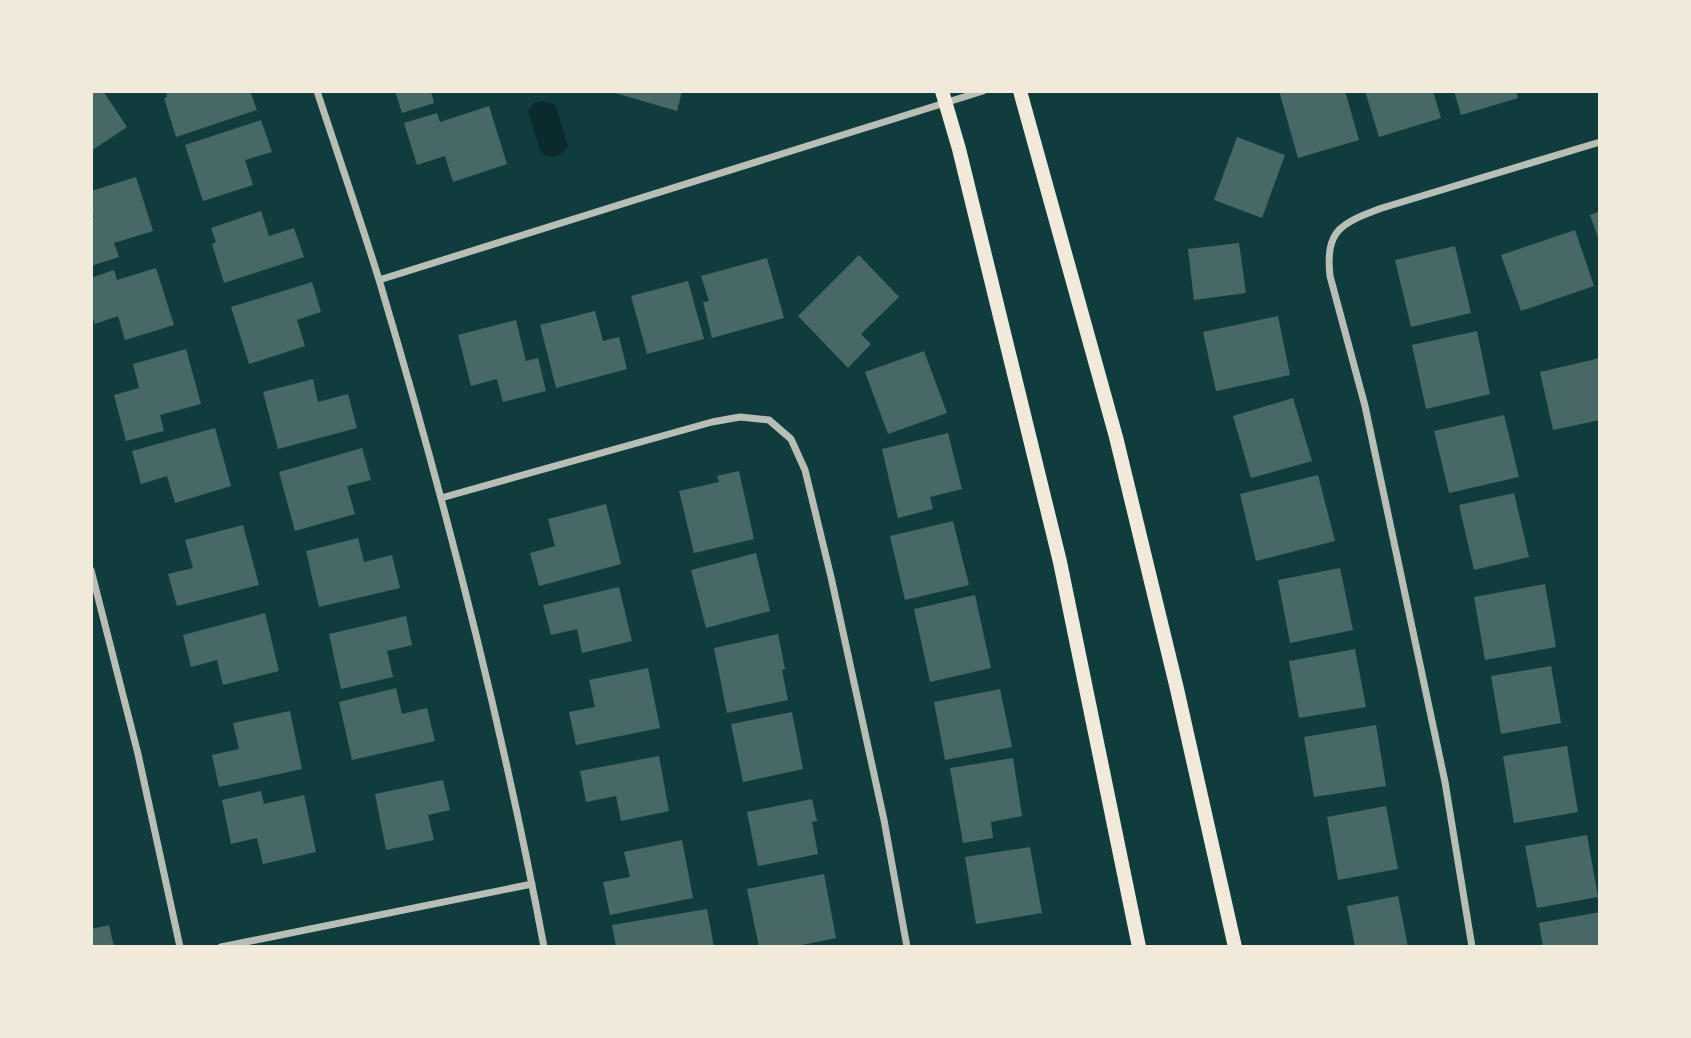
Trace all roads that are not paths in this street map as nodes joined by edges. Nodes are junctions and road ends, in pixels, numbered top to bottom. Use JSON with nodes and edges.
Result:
{"nodes":[{"id":1,"x":317,"y":91,"type":"edge"},
{"id":2,"x":983,"y":91,"type":"edge"},
{"id":3,"x":1020,"y":91,"type":"edge"},
{"id":4,"x":944,"y":97,"type":"edge"},
{"id":5,"x":1600,"y":142,"type":"edge"},
{"id":6,"x":379,"y":280,"type":"junction"},
{"id":7,"x":442,"y":498,"type":"junction"},
{"id":8,"x":91,"y":570,"type":"edge"},
{"id":9,"x":532,"y":884,"type":"junction"},
{"id":10,"x":180,"y":947,"type":"edge"},
{"id":11,"x":221,"y":947,"type":"edge"},
{"id":12,"x":544,"y":947,"type":"edge"},
{"id":13,"x":907,"y":947,"type":"edge"},
{"id":14,"x":1139,"y":947,"type":"edge"},
{"id":15,"x":1234,"y":947,"type":"edge"},
{"id":16,"x":1472,"y":947,"type":"edge"}],
"edges":[{"from":1,"to":6,"type":"street"},
{"from":2,"to":4,"type":"street"},
{"from":3,"to":15,"type":"main road"},
{"from":4,"to":6,"type":"street"},
{"from":4,"to":14,"type":"main road"},
{"from":5,"to":16,"type":"street"},
{"from":6,"to":7,"type":"street"},
{"from":7,"to":9,"type":"street"},
{"from":7,"to":13,"type":"street"},
{"from":8,"to":10,"type":"street"},
{"from":9,"to":11,"type":"street"},
{"from":9,"to":12,"type":"street"}]}
